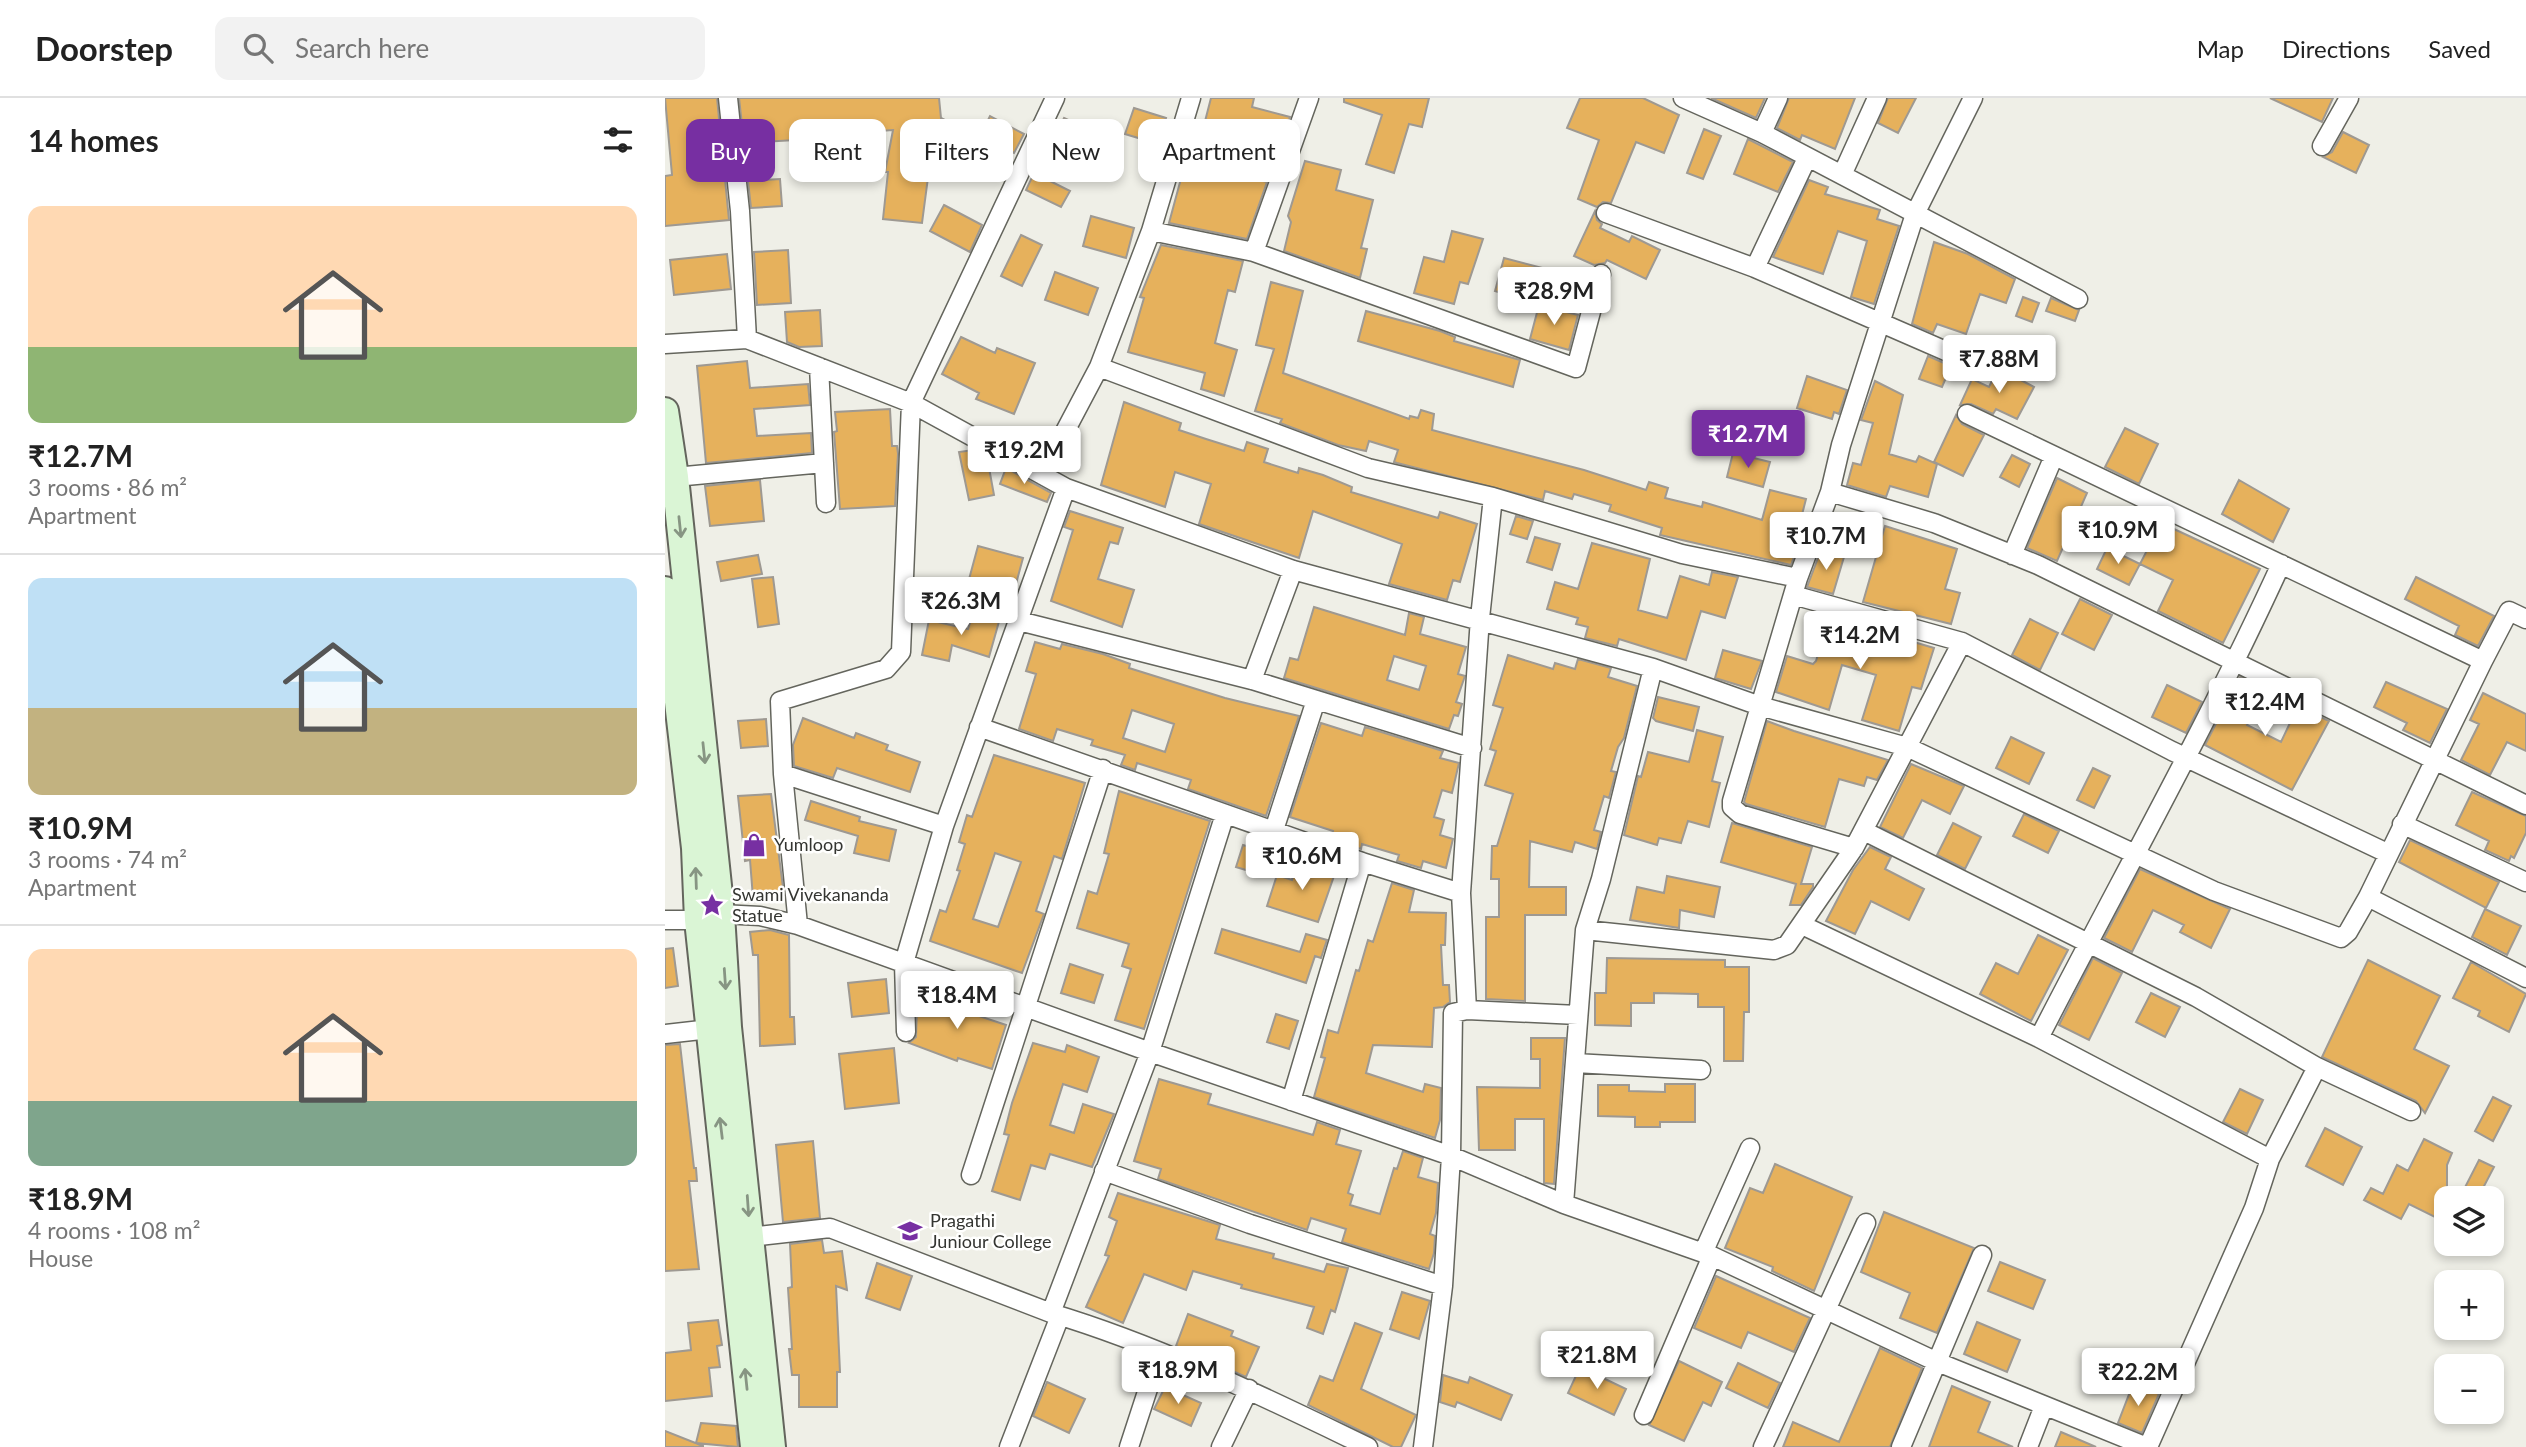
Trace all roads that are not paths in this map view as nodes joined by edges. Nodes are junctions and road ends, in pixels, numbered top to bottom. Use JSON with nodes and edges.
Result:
{"nodes":[{"id":1,"x":728,"y":98,"type":"edge"},
{"id":2,"x":1055,"y":98,"type":"edge"},
{"id":3,"x":1191,"y":98,"type":"edge"},
{"id":4,"x":1309,"y":98,"type":"edge"},
{"id":5,"x":1683,"y":98,"type":"edge"},
{"id":6,"x":1778,"y":98,"type":"edge"},
{"id":7,"x":1877,"y":98,"type":"edge"},
{"id":8,"x":1973,"y":98,"type":"edge"},
{"id":9,"x":2349,"y":98,"type":"edge"},
{"id":10,"x":1762,"y":133,"type":"junction"},
{"id":11,"x":2322,"y":146,"type":"dead end"},
{"id":12,"x":1807,"y":159,"type":"junction"},
{"id":13,"x":1842,"y":175,"type":"junction"},
{"id":14,"x":1606,"y":213,"type":"dead end"},
{"id":15,"x":1915,"y":214,"type":"junction"},
{"id":16,"x":1151,"y":231,"type":"junction"},
{"id":17,"x":1254,"y":252,"type":"junction"},
{"id":18,"x":1755,"y":268,"type":"junction"},
{"id":19,"x":1601,"y":274,"type":"dead end"},
{"id":20,"x":2078,"y":299,"type":"dead end"},
{"id":21,"x":1880,"y":323,"type":"junction"},
{"id":22,"x":747,"y":339,"type":"junction"},
{"id":23,"x":665,"y":344,"type":"edge"},
{"id":24,"x":819,"y":367,"type":"junction"},
{"id":25,"x":1099,"y":367,"type":"junction"},
{"id":26,"x":1987,"y":369,"type":"dead end"},
{"id":27,"x":911,"y":403,"type":"junction"},
{"id":28,"x":665,"y":411,"type":"edge"},
{"id":29,"x":1967,"y":414,"type":"dead end"},
{"id":30,"x":2054,"y":456,"type":"junction"},
{"id":31,"x":824,"y":463,"type":"junction"},
{"id":32,"x":1042,"y":475,"type":"junction"},
{"id":33,"x":675,"y":477,"type":"junction"},
{"id":34,"x":1066,"y":488,"type":"junction"},
{"id":35,"x":1830,"y":492,"type":"junction"},
{"id":36,"x":1493,"y":497,"type":"junction"},
{"id":37,"x":826,"y":503,"type":"dead end"},
{"id":38,"x":2012,"y":555,"type":"junction"},
{"id":39,"x":2281,"y":564,"type":"junction"},
{"id":40,"x":1293,"y":570,"type":"junction"},
{"id":41,"x":1795,"y":587,"type":"junction"},
{"id":42,"x":665,"y":590,"type":"edge"},
{"id":43,"x":1479,"y":618,"type":"junction"},
{"id":44,"x":2526,"y":619,"type":"edge"},
{"id":45,"x":1019,"y":621,"type":"junction"},
{"id":46,"x":1962,"y":642,"type":"junction"},
{"id":47,"x":2483,"y":661,"type":"junction"},
{"id":48,"x":2236,"y":662,"type":"junction"},
{"id":49,"x":1653,"y":668,"type":"junction"},
{"id":50,"x":1252,"y":680,"type":"junction"},
{"id":51,"x":1317,"y":699,"type":"junction"},
{"id":52,"x":1760,"y":706,"type":"junction"},
{"id":53,"x":979,"y":727,"type":"junction"},
{"id":54,"x":1907,"y":747,"type":"junction"},
{"id":55,"x":1472,"y":748,"type":"junction"},
{"id":56,"x":2187,"y":758,"type":"junction"},
{"id":57,"x":2434,"y":760,"type":"junction"},
{"id":58,"x":1103,"y":769,"type":"junction"},
{"id":59,"x":783,"y":774,"type":"junction"},
{"id":60,"x":2526,"y":805,"type":"edge"},
{"id":61,"x":1225,"y":814,"type":"junction"},
{"id":62,"x":2402,"y":824,"type":"junction"},
{"id":63,"x":944,"y":826,"type":"junction"},
{"id":64,"x":1274,"y":830,"type":"junction"},
{"id":65,"x":1864,"y":831,"type":"junction"},
{"id":66,"x":1854,"y":848,"type":"junction"},
{"id":67,"x":2387,"y":853,"type":"junction"},
{"id":68,"x":2137,"y":855,"type":"junction"},
{"id":69,"x":1362,"y":862,"type":"junction"},
{"id":70,"x":2526,"y":882,"type":"edge"},
{"id":71,"x":1461,"y":893,"type":"junction"},
{"id":72,"x":2368,"y":897,"type":"junction"},
{"id":73,"x":710,"y":917,"type":"junction"},
{"id":74,"x":665,"y":920,"type":"edge"},
{"id":75,"x":798,"y":925,"type":"junction"},
{"id":76,"x":1803,"y":925,"type":"junction"},
{"id":77,"x":1585,"y":930,"type":"junction"},
{"id":78,"x":2088,"y":943,"type":"junction"},
{"id":79,"x":904,"y":963,"type":"junction"},
{"id":80,"x":2526,"y":978,"type":"edge"},
{"id":81,"x":1024,"y":1008,"type":"junction"},
{"id":82,"x":1467,"y":1010,"type":"junction"},
{"id":83,"x":1578,"y":1015,"type":"junction"},
{"id":84,"x":710,"y":1029,"type":"junction"},
{"id":85,"x":907,"y":1032,"type":"dead end"},
{"id":86,"x":665,"y":1034,"type":"edge"},
{"id":87,"x":2039,"y":1038,"type":"junction"},
{"id":88,"x":1150,"y":1052,"type":"junction"},
{"id":89,"x":1576,"y":1063,"type":"junction"},
{"id":90,"x":2317,"y":1067,"type":"junction"},
{"id":91,"x":1701,"y":1070,"type":"dead end"},
{"id":92,"x":1291,"y":1101,"type":"junction"},
{"id":93,"x":2411,"y":1111,"type":"dead end"},
{"id":94,"x":1750,"y":1148,"type":"dead end"},
{"id":95,"x":1451,"y":1156,"type":"junction"},
{"id":96,"x":2270,"y":1159,"type":"junction"},
{"id":97,"x":1104,"y":1171,"type":"junction"},
{"id":98,"x":971,"y":1174,"type":"dead end"},
{"id":99,"x":1564,"y":1204,"type":"junction"},
{"id":100,"x":1866,"y":1223,"type":"dead end"},
{"id":101,"x":750,"y":1237,"type":"junction"},
{"id":102,"x":1708,"y":1254,"type":"junction"},
{"id":103,"x":1982,"y":1255,"type":"dead end"},
{"id":104,"x":1443,"y":1286,"type":"junction"},
{"id":105,"x":1826,"y":1309,"type":"junction"},
{"id":106,"x":1055,"y":1314,"type":"junction"},
{"id":107,"x":1160,"y":1352,"type":"junction"},
{"id":108,"x":1935,"y":1361,"type":"junction"},
{"id":109,"x":1249,"y":1389,"type":"junction"},
{"id":110,"x":2044,"y":1406,"type":"junction"},
{"id":111,"x":1644,"y":1415,"type":"dead end"},
{"id":112,"x":1358,"y":1445,"type":"edge"},
{"id":113,"x":754,"y":1447,"type":"edge"},
{"id":114,"x":772,"y":1447,"type":"edge"},
{"id":115,"x":1009,"y":1447,"type":"edge"},
{"id":116,"x":1129,"y":1447,"type":"edge"},
{"id":117,"x":1221,"y":1447,"type":"edge"},
{"id":118,"x":1423,"y":1447,"type":"edge"},
{"id":119,"x":1763,"y":1447,"type":"edge"},
{"id":120,"x":1901,"y":1447,"type":"edge"},
{"id":121,"x":2028,"y":1447,"type":"edge"},
{"id":122,"x":2147,"y":1447,"type":"edge"}],
"edges":[{"from":1,"to":22,"type":"street"},
{"from":2,"to":27,"type":"street"},
{"from":3,"to":16,"type":"street"},
{"from":4,"to":17,"type":"street"},
{"from":5,"to":10,"type":"street"},
{"from":6,"to":10,"type":"street"},
{"from":7,"to":13,"type":"street"},
{"from":8,"to":15,"type":"street"},
{"from":9,"to":11,"type":"street"},
{"from":10,"to":12,"type":"street"},
{"from":12,"to":13,"type":"street"},
{"from":12,"to":18,"type":"street"},
{"from":13,"to":15,"type":"street"},
{"from":14,"to":18,"type":"street"},
{"from":15,"to":20,"type":"street"},
{"from":15,"to":21,"type":"street"},
{"from":16,"to":17,"type":"street"},
{"from":16,"to":25,"type":"street"},
{"from":17,"to":19,"type":"street"},
{"from":18,"to":21,"type":"street"},
{"from":21,"to":26,"type":"street"},
{"from":21,"to":35,"type":"street"},
{"from":22,"to":23,"type":"street"},
{"from":22,"to":24,"type":"street"},
{"from":24,"to":27,"type":"street"},
{"from":24,"to":31,"type":"street"},
{"from":25,"to":32,"type":"street"},
{"from":25,"to":36,"type":"street"},
{"from":27,"to":32,"type":"street"},
{"from":27,"to":59,"type":"street"},
{"from":28,"to":33,"type":"main road"},
{"from":29,"to":30,"type":"street"},
{"from":30,"to":38,"type":"street"},
{"from":30,"to":39,"type":"street"},
{"from":31,"to":33,"type":"street"},
{"from":31,"to":37,"type":"street"},
{"from":32,"to":34,"type":"street"},
{"from":33,"to":73,"type":"main road","one_way":true},
{"from":34,"to":40,"type":"street"},
{"from":34,"to":45,"type":"street"},
{"from":35,"to":38,"type":"street"},
{"from":35,"to":41,"type":"street"},
{"from":36,"to":41,"type":"street"},
{"from":36,"to":43,"type":"street"},
{"from":38,"to":48,"type":"street"},
{"from":39,"to":47,"type":"street"},
{"from":39,"to":48,"type":"street"},
{"from":40,"to":43,"type":"street"},
{"from":40,"to":50,"type":"street"},
{"from":41,"to":46,"type":"street"},
{"from":41,"to":52,"type":"street"},
{"from":73,"to":42,"type":"main road","one_way":true},
{"from":43,"to":49,"type":"street"},
{"from":43,"to":55,"type":"street"},
{"from":44,"to":47,"type":"street"},
{"from":45,"to":50,"type":"street"},
{"from":45,"to":53,"type":"street"},
{"from":46,"to":54,"type":"street"},
{"from":46,"to":56,"type":"street"},
{"from":47,"to":57,"type":"street"},
{"from":48,"to":56,"type":"street"},
{"from":48,"to":57,"type":"street"},
{"from":49,"to":52,"type":"street"},
{"from":49,"to":77,"type":"street"},
{"from":50,"to":51,"type":"street"},
{"from":51,"to":55,"type":"street"},
{"from":51,"to":64,"type":"street"},
{"from":52,"to":54,"type":"street"},
{"from":52,"to":66,"type":"street"},
{"from":53,"to":58,"type":"street"},
{"from":53,"to":63,"type":"street"},
{"from":54,"to":65,"type":"street"},
{"from":54,"to":68,"type":"street"},
{"from":55,"to":71,"type":"street"},
{"from":56,"to":67,"type":"street"},
{"from":56,"to":68,"type":"street"},
{"from":57,"to":60,"type":"street"},
{"from":57,"to":62,"type":"street"},
{"from":58,"to":61,"type":"street"},
{"from":58,"to":81,"type":"street"},
{"from":59,"to":63,"type":"street"},
{"from":59,"to":75,"type":"street"},
{"from":61,"to":64,"type":"street"},
{"from":61,"to":88,"type":"street"},
{"from":62,"to":67,"type":"street"},
{"from":62,"to":70,"type":"street"},
{"from":63,"to":79,"type":"street"},
{"from":64,"to":69,"type":"street"},
{"from":65,"to":66,"type":"street"},
{"from":65,"to":78,"type":"street"},
{"from":66,"to":76,"type":"street"},
{"from":67,"to":72,"type":"street"},
{"from":68,"to":72,"type":"street"},
{"from":68,"to":78,"type":"street"},
{"from":69,"to":71,"type":"street"},
{"from":69,"to":92,"type":"street"},
{"from":71,"to":82,"type":"street"},
{"from":72,"to":80,"type":"street"},
{"from":73,"to":74,"type":"street"},
{"from":73,"to":75,"type":"street"},
{"from":73,"to":84,"type":"main road"},
{"from":73,"to":101,"type":"main road","one_way":true},
{"from":75,"to":79,"type":"street"},
{"from":76,"to":77,"type":"street"},
{"from":76,"to":87,"type":"street"},
{"from":77,"to":83,"type":"street"},
{"from":78,"to":87,"type":"street"},
{"from":78,"to":90,"type":"street"},
{"from":79,"to":81,"type":"street"},
{"from":79,"to":85,"type":"street"},
{"from":81,"to":88,"type":"street"},
{"from":81,"to":98,"type":"street"},
{"from":82,"to":83,"type":"street"},
{"from":82,"to":95,"type":"street"},
{"from":83,"to":89,"type":"street"},
{"from":84,"to":86,"type":"street"},
{"from":113,"to":84,"type":"main road","one_way":true},
{"from":87,"to":96,"type":"street"},
{"from":88,"to":92,"type":"street"},
{"from":88,"to":97,"type":"street"},
{"from":89,"to":91,"type":"street"},
{"from":89,"to":99,"type":"street"},
{"from":90,"to":93,"type":"street"},
{"from":90,"to":96,"type":"street"},
{"from":92,"to":95,"type":"street"},
{"from":94,"to":102,"type":"street"},
{"from":95,"to":99,"type":"street"},
{"from":95,"to":104,"type":"street"},
{"from":96,"to":122,"type":"street"},
{"from":97,"to":104,"type":"street"},
{"from":97,"to":106,"type":"street"},
{"from":99,"to":102,"type":"street"},
{"from":100,"to":105,"type":"street"},
{"from":101,"to":106,"type":"street"},
{"from":101,"to":114,"type":"main road"},
{"from":102,"to":105,"type":"street"},
{"from":102,"to":111,"type":"street"},
{"from":103,"to":108,"type":"street"},
{"from":104,"to":118,"type":"street"},
{"from":105,"to":108,"type":"street"},
{"from":105,"to":119,"type":"street"},
{"from":106,"to":107,"type":"street"},
{"from":106,"to":115,"type":"street"},
{"from":107,"to":109,"type":"street"},
{"from":107,"to":116,"type":"street"},
{"from":108,"to":110,"type":"street"},
{"from":108,"to":120,"type":"street"},
{"from":109,"to":112,"type":"street"},
{"from":109,"to":117,"type":"street"},
{"from":110,"to":121,"type":"street"},
{"from":110,"to":122,"type":"street"}]}
